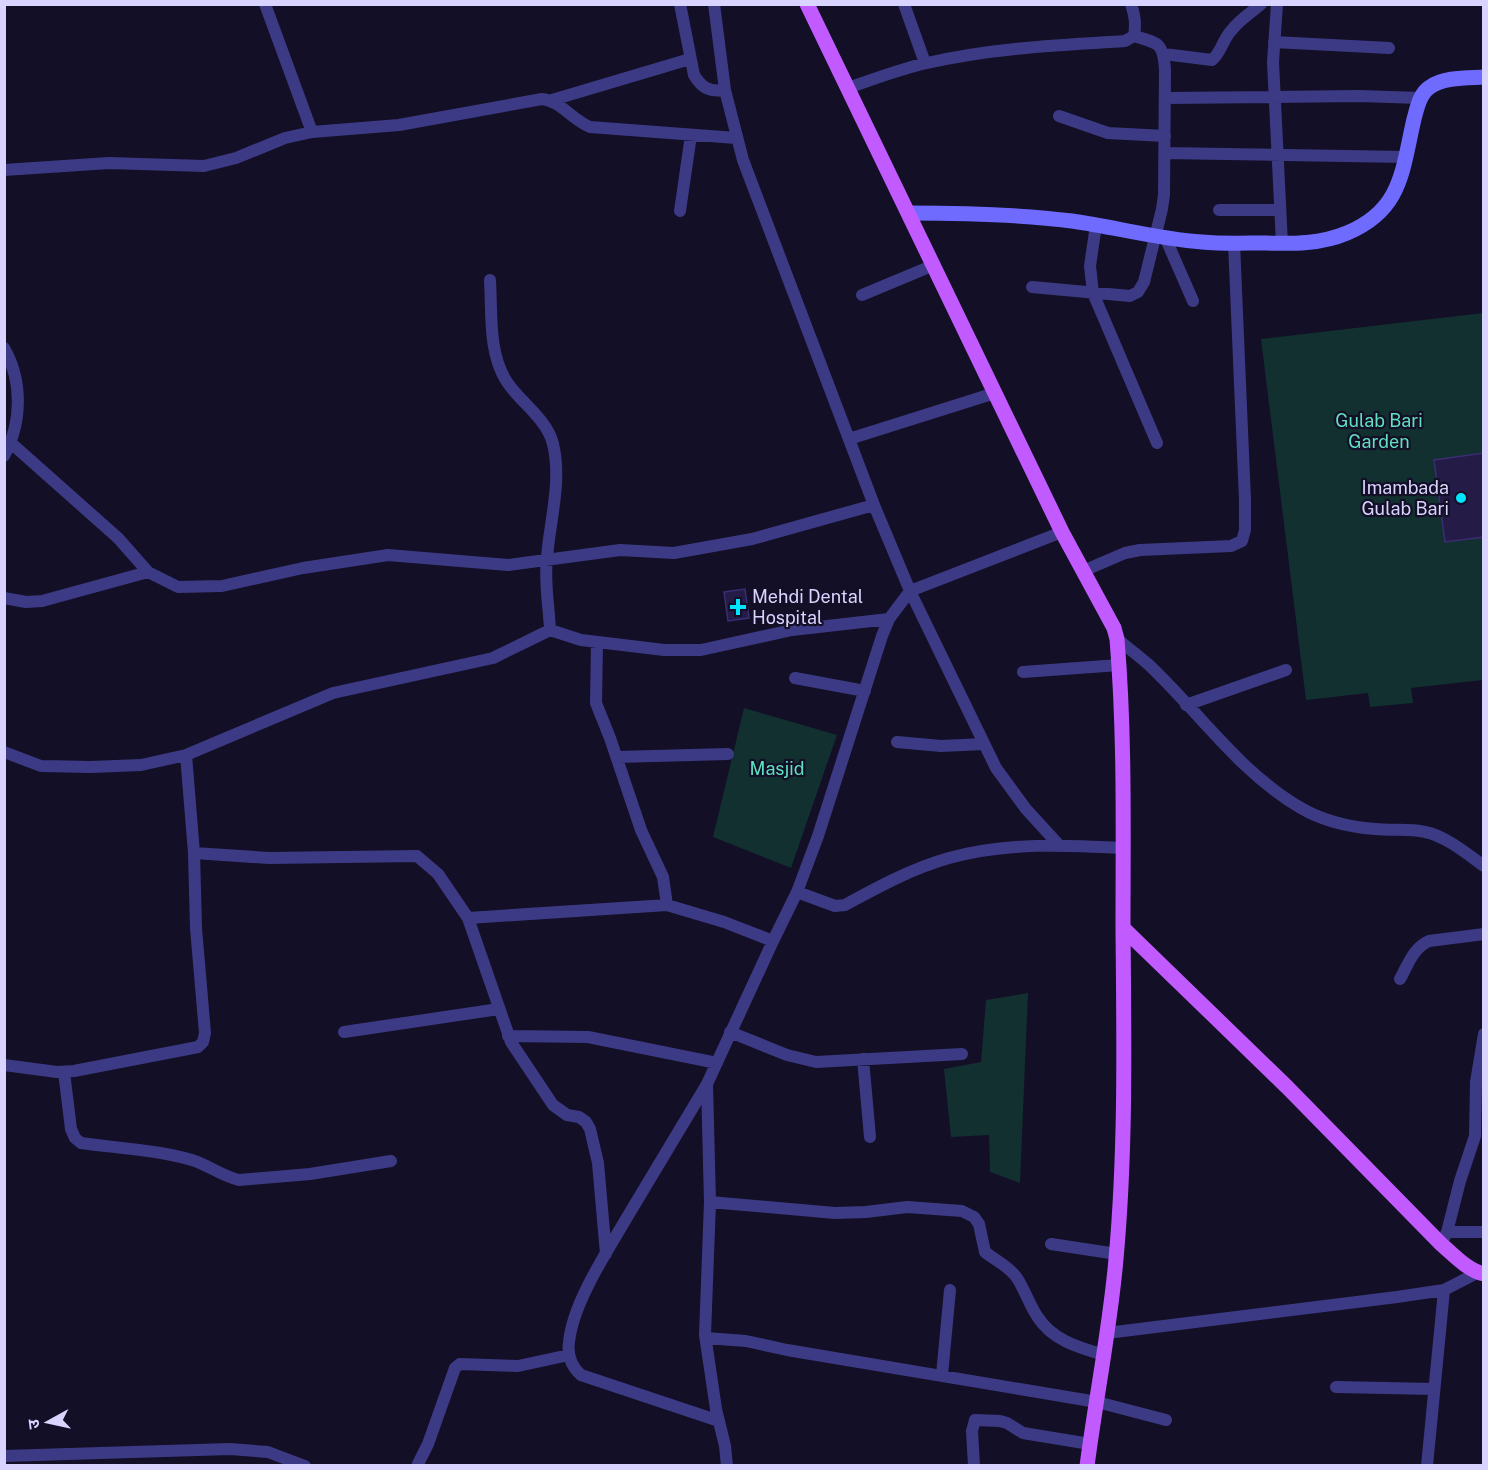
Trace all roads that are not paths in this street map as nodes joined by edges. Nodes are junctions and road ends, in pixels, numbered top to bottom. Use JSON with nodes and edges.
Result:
{"nodes":[{"id":1,"x":265,"y":4,"type":"edge"},
{"id":2,"x":680,"y":4,"type":"edge"},
{"id":3,"x":714,"y":4,"type":"edge"},
{"id":4,"x":807,"y":4,"type":"edge"},
{"id":5,"x":904,"y":4,"type":"edge"},
{"id":6,"x":1131,"y":4,"type":"edge"},
{"id":7,"x":1261,"y":4,"type":"edge"},
{"id":8,"x":1277,"y":4,"type":"edge"},
{"id":9,"x":1134,"y":36,"type":"junction"},
{"id":10,"x":1274,"y":42,"type":"junction"},
{"id":11,"x":1389,"y":48,"type":"dead end"},
{"id":12,"x":1164,"y":54,"type":"junction"},
{"id":13,"x":690,"y":59,"type":"junction"},
{"id":14,"x":925,"y":63,"type":"junction"},
{"id":15,"x":1484,"y":77,"type":"edge"},
{"id":16,"x":848,"y":88,"type":"junction"},
{"id":17,"x":725,"y":90,"type":"junction"},
{"id":18,"x":1274,"y":97,"type":"junction"},
{"id":19,"x":1165,"y":98,"type":"junction"},
{"id":20,"x":1421,"y":98,"type":"junction"},
{"id":21,"x":552,"y":100,"type":"junction"},
{"id":22,"x":1059,"y":116,"type":"dead end"},
{"id":23,"x":312,"y":132,"type":"junction"},
{"id":24,"x":691,"y":135,"type":"junction"},
{"id":25,"x":1165,"y":136,"type":"junction"},
{"id":26,"x":736,"y":138,"type":"junction"},
{"id":27,"x":1165,"y":153,"type":"junction"},
{"id":28,"x":1277,"y":155,"type":"junction"},
{"id":29,"x":1406,"y":157,"type":"junction"},
{"id":30,"x":4,"y":170,"type":"edge"},
{"id":31,"x":680,"y":210,"type":"dead end"},
{"id":32,"x":1219,"y":210,"type":"dead end"},
{"id":33,"x":1279,"y":210,"type":"junction"},
{"id":34,"x":909,"y":213,"type":"junction"},
{"id":35,"x":1096,"y":225,"type":"junction"},
{"id":36,"x":1161,"y":237,"type":"junction"},
{"id":37,"x":1234,"y":243,"type":"junction"},
{"id":38,"x":1282,"y":244,"type":"junction"},
{"id":39,"x":934,"y":265,"type":"junction"},
{"id":40,"x":490,"y":280,"type":"dead end"},
{"id":41,"x":1032,"y":287,"type":"dead end"},
{"id":42,"x":1093,"y":293,"type":"junction"},
{"id":43,"x":862,"y":295,"type":"dead end"},
{"id":44,"x":1193,"y":301,"type":"dead end"},
{"id":45,"x":4,"y":348,"type":"edge"},
{"id":46,"x":995,"y":393,"type":"junction"},
{"id":47,"x":4,"y":404,"type":"edge"},
{"id":48,"x":19,"y":409,"type":"junction"},
{"id":49,"x":849,"y":439,"type":"junction"},
{"id":50,"x":11,"y":443,"type":"junction"},
{"id":51,"x":1157,"y":443,"type":"dead end"},
{"id":52,"x":4,"y":456,"type":"edge"},
{"id":53,"x":874,"y":505,"type":"junction"},
{"id":54,"x":1062,"y":532,"type":"junction"},
{"id":55,"x":546,"y":560,"type":"junction"},
{"id":56,"x":1083,"y":571,"type":"junction"},
{"id":57,"x":148,"y":572,"type":"junction"},
{"id":58,"x":910,"y":591,"type":"junction"},
{"id":59,"x":4,"y":598,"type":"edge"},
{"id":60,"x":889,"y":619,"type":"junction"},
{"id":61,"x":550,"y":630,"type":"junction"},
{"id":62,"x":1117,"y":639,"type":"junction"},
{"id":63,"x":597,"y":642,"type":"junction"},
{"id":64,"x":1119,"y":665,"type":"junction"},
{"id":65,"x":1286,"y":669,"type":"dead end"},
{"id":66,"x":1023,"y":672,"type":"dead end"},
{"id":67,"x":795,"y":678,"type":"dead end"},
{"id":68,"x":864,"y":691,"type":"junction"},
{"id":69,"x":1186,"y":705,"type":"junction"},
{"id":70,"x":897,"y":742,"type":"dead end"},
{"id":71,"x":984,"y":744,"type":"junction"},
{"id":72,"x":4,"y":752,"type":"edge"},
{"id":73,"x":728,"y":754,"type":"dead end"},
{"id":74,"x":186,"y":755,"type":"junction"},
{"id":75,"x":617,"y":757,"type":"junction"},
{"id":76,"x":1058,"y":844,"type":"junction"},
{"id":77,"x":1123,"y":848,"type":"junction"},
{"id":78,"x":194,"y":853,"type":"junction"},
{"id":79,"x":1484,"y":866,"type":"edge"},
{"id":80,"x":797,"y":892,"type":"junction"},
{"id":81,"x":668,"y":905,"type":"junction"},
{"id":82,"x":468,"y":918,"type":"junction"},
{"id":83,"x":1123,"y":928,"type":"junction"},
{"id":84,"x":1484,"y":934,"type":"edge"},
{"id":85,"x":773,"y":941,"type":"junction"},
{"id":86,"x":1400,"y":979,"type":"dead end"},
{"id":87,"x":499,"y":1009,"type":"junction"},
{"id":88,"x":344,"y":1032,"type":"dead end"},
{"id":89,"x":730,"y":1032,"type":"junction"},
{"id":90,"x":1484,"y":1034,"type":"edge"},
{"id":91,"x":508,"y":1036,"type":"junction"},
{"id":92,"x":962,"y":1054,"type":"dead end"},
{"id":93,"x":863,"y":1059,"type":"junction"},
{"id":94,"x":717,"y":1062,"type":"junction"},
{"id":95,"x":4,"y":1065,"type":"edge"},
{"id":96,"x":64,"y":1072,"type":"junction"},
{"id":97,"x":707,"y":1084,"type":"junction"},
{"id":98,"x":870,"y":1137,"type":"dead end"},
{"id":99,"x":391,"y":1161,"type":"dead end"},
{"id":100,"x":710,"y":1202,"type":"junction"},
{"id":101,"x":1484,"y":1232,"type":"edge"},
{"id":102,"x":1444,"y":1238,"type":"junction"},
{"id":103,"x":1051,"y":1244,"type":"dead end"},
{"id":104,"x":606,"y":1254,"type":"junction"},
{"id":105,"x":1117,"y":1254,"type":"junction"},
{"id":106,"x":1480,"y":1274,"type":"edge"},
{"id":107,"x":950,"y":1290,"type":"dead end"},
{"id":108,"x":1444,"y":1290,"type":"junction"},
{"id":109,"x":1107,"y":1333,"type":"junction"},
{"id":110,"x":706,"y":1338,"type":"junction"},
{"id":111,"x":569,"y":1355,"type":"junction"},
{"id":112,"x":1104,"y":1355,"type":"junction"},
{"id":113,"x":942,"y":1375,"type":"junction"},
{"id":114,"x":1336,"y":1387,"type":"dead end"},
{"id":115,"x":1434,"y":1389,"type":"junction"},
{"id":116,"x":1096,"y":1402,"type":"junction"},
{"id":117,"x":1166,"y":1420,"type":"dead end"},
{"id":118,"x":719,"y":1421,"type":"junction"},
{"id":119,"x":1090,"y":1444,"type":"junction"},
{"id":120,"x":4,"y":1456,"type":"edge"},
{"id":121,"x":419,"y":1465,"type":"edge"},
{"id":122,"x":305,"y":1466,"type":"edge"},
{"id":123,"x":727,"y":1466,"type":"edge"},
{"id":124,"x":974,"y":1466,"type":"edge"},
{"id":125,"x":1087,"y":1466,"type":"edge"},
{"id":126,"x":1427,"y":1466,"type":"edge"}],
"edges":[{"from":1,"to":23,"type":"street"},
{"from":2,"to":13,"type":"street"},
{"from":3,"to":17,"type":"street"},
{"from":4,"to":16,"type":"main road"},
{"from":5,"to":14,"type":"street"},
{"from":6,"to":9,"type":"street"},
{"from":7,"to":12,"type":"street"},
{"from":8,"to":10,"type":"street"},
{"from":9,"to":12,"type":"street"},
{"from":9,"to":14,"type":"street"},
{"from":10,"to":11,"type":"street"},
{"from":10,"to":18,"type":"street"},
{"from":12,"to":19,"type":"street"},
{"from":13,"to":17,"type":"street"},
{"from":13,"to":21,"type":"street"},
{"from":14,"to":16,"type":"street"},
{"from":15,"to":20,"type":"street"},
{"from":16,"to":34,"type":"main road"},
{"from":17,"to":26,"type":"street"},
{"from":18,"to":19,"type":"street"},
{"from":18,"to":20,"type":"street"},
{"from":18,"to":28,"type":"street"},
{"from":19,"to":25,"type":"street"},
{"from":20,"to":29,"type":"street"},
{"from":21,"to":23,"type":"street"},
{"from":21,"to":24,"type":"street"},
{"from":22,"to":25,"type":"street"},
{"from":23,"to":30,"type":"street"},
{"from":24,"to":26,"type":"street"},
{"from":24,"to":31,"type":"street"},
{"from":25,"to":27,"type":"street"},
{"from":26,"to":49,"type":"street"},
{"from":27,"to":28,"type":"street"},
{"from":27,"to":36,"type":"street"},
{"from":28,"to":29,"type":"street"},
{"from":28,"to":33,"type":"street"},
{"from":29,"to":38,"type":"street"},
{"from":32,"to":33,"type":"street"},
{"from":33,"to":38,"type":"street"},
{"from":34,"to":35,"type":"street"},
{"from":34,"to":39,"type":"main road"},
{"from":35,"to":36,"type":"street"},
{"from":35,"to":42,"type":"street"},
{"from":36,"to":37,"type":"street"},
{"from":36,"to":42,"type":"street"},
{"from":36,"to":44,"type":"street"},
{"from":37,"to":38,"type":"street"},
{"from":37,"to":56,"type":"street"},
{"from":39,"to":43,"type":"street"},
{"from":39,"to":46,"type":"main road"},
{"from":40,"to":55,"type":"street"},
{"from":41,"to":42,"type":"street"},
{"from":42,"to":51,"type":"street"},
{"from":45,"to":48,"type":"street"},
{"from":46,"to":49,"type":"street"},
{"from":46,"to":54,"type":"main road"},
{"from":47,"to":48,"type":"street"},
{"from":48,"to":50,"type":"street"},
{"from":49,"to":53,"type":"street"},
{"from":50,"to":52,"type":"street"},
{"from":50,"to":57,"type":"street"},
{"from":53,"to":55,"type":"street"},
{"from":53,"to":58,"type":"street"},
{"from":54,"to":56,"type":"main road"},
{"from":54,"to":58,"type":"street"},
{"from":55,"to":57,"type":"street"},
{"from":55,"to":61,"type":"street"},
{"from":56,"to":62,"type":"main road"},
{"from":57,"to":59,"type":"street"},
{"from":58,"to":60,"type":"street"},
{"from":58,"to":71,"type":"street"},
{"from":60,"to":63,"type":"street"},
{"from":60,"to":68,"type":"street"},
{"from":61,"to":63,"type":"street"},
{"from":61,"to":74,"type":"street"},
{"from":62,"to":64,"type":"main road"},
{"from":62,"to":69,"type":"street"},
{"from":63,"to":75,"type":"street"},
{"from":64,"to":66,"type":"street"},
{"from":64,"to":77,"type":"main road"},
{"from":65,"to":69,"type":"street"},
{"from":67,"to":68,"type":"street"},
{"from":68,"to":80,"type":"street"},
{"from":69,"to":79,"type":"street"},
{"from":70,"to":71,"type":"street"},
{"from":71,"to":76,"type":"street"},
{"from":72,"to":74,"type":"street"},
{"from":73,"to":75,"type":"street"},
{"from":74,"to":78,"type":"street"},
{"from":75,"to":81,"type":"street"},
{"from":76,"to":77,"type":"street"},
{"from":76,"to":80,"type":"street"},
{"from":77,"to":83,"type":"main road"},
{"from":78,"to":82,"type":"street"},
{"from":78,"to":96,"type":"street"},
{"from":80,"to":85,"type":"street"},
{"from":81,"to":82,"type":"street"},
{"from":81,"to":85,"type":"street"},
{"from":82,"to":87,"type":"street"},
{"from":83,"to":102,"type":"main road"},
{"from":83,"to":105,"type":"main road"},
{"from":84,"to":86,"type":"street"},
{"from":85,"to":89,"type":"street"},
{"from":87,"to":88,"type":"street"},
{"from":87,"to":91,"type":"street"},
{"from":89,"to":93,"type":"street"},
{"from":89,"to":94,"type":"street"},
{"from":90,"to":102,"type":"street"},
{"from":91,"to":94,"type":"street"},
{"from":91,"to":104,"type":"street"},
{"from":92,"to":93,"type":"street"},
{"from":93,"to":98,"type":"street"},
{"from":94,"to":97,"type":"street"},
{"from":95,"to":96,"type":"street"},
{"from":96,"to":99,"type":"street"},
{"from":97,"to":100,"type":"street"},
{"from":97,"to":104,"type":"street"},
{"from":100,"to":110,"type":"street"},
{"from":100,"to":112,"type":"street"},
{"from":101,"to":102,"type":"street"},
{"from":102,"to":106,"type":"main road"},
{"from":103,"to":105,"type":"street"},
{"from":104,"to":111,"type":"street"},
{"from":105,"to":109,"type":"main road"},
{"from":106,"to":108,"type":"street"},
{"from":107,"to":113,"type":"street"},
{"from":108,"to":109,"type":"street"},
{"from":108,"to":115,"type":"street"},
{"from":109,"to":112,"type":"main road"},
{"from":110,"to":113,"type":"street"},
{"from":110,"to":118,"type":"street"},
{"from":111,"to":118,"type":"street"},
{"from":111,"to":121,"type":"street"},
{"from":112,"to":116,"type":"main road"},
{"from":113,"to":116,"type":"street"},
{"from":114,"to":115,"type":"street"},
{"from":115,"to":126,"type":"street"},
{"from":116,"to":117,"type":"street"},
{"from":116,"to":119,"type":"main road"},
{"from":118,"to":123,"type":"street"},
{"from":119,"to":124,"type":"street"},
{"from":119,"to":125,"type":"main road"},
{"from":120,"to":122,"type":"street"}]}
